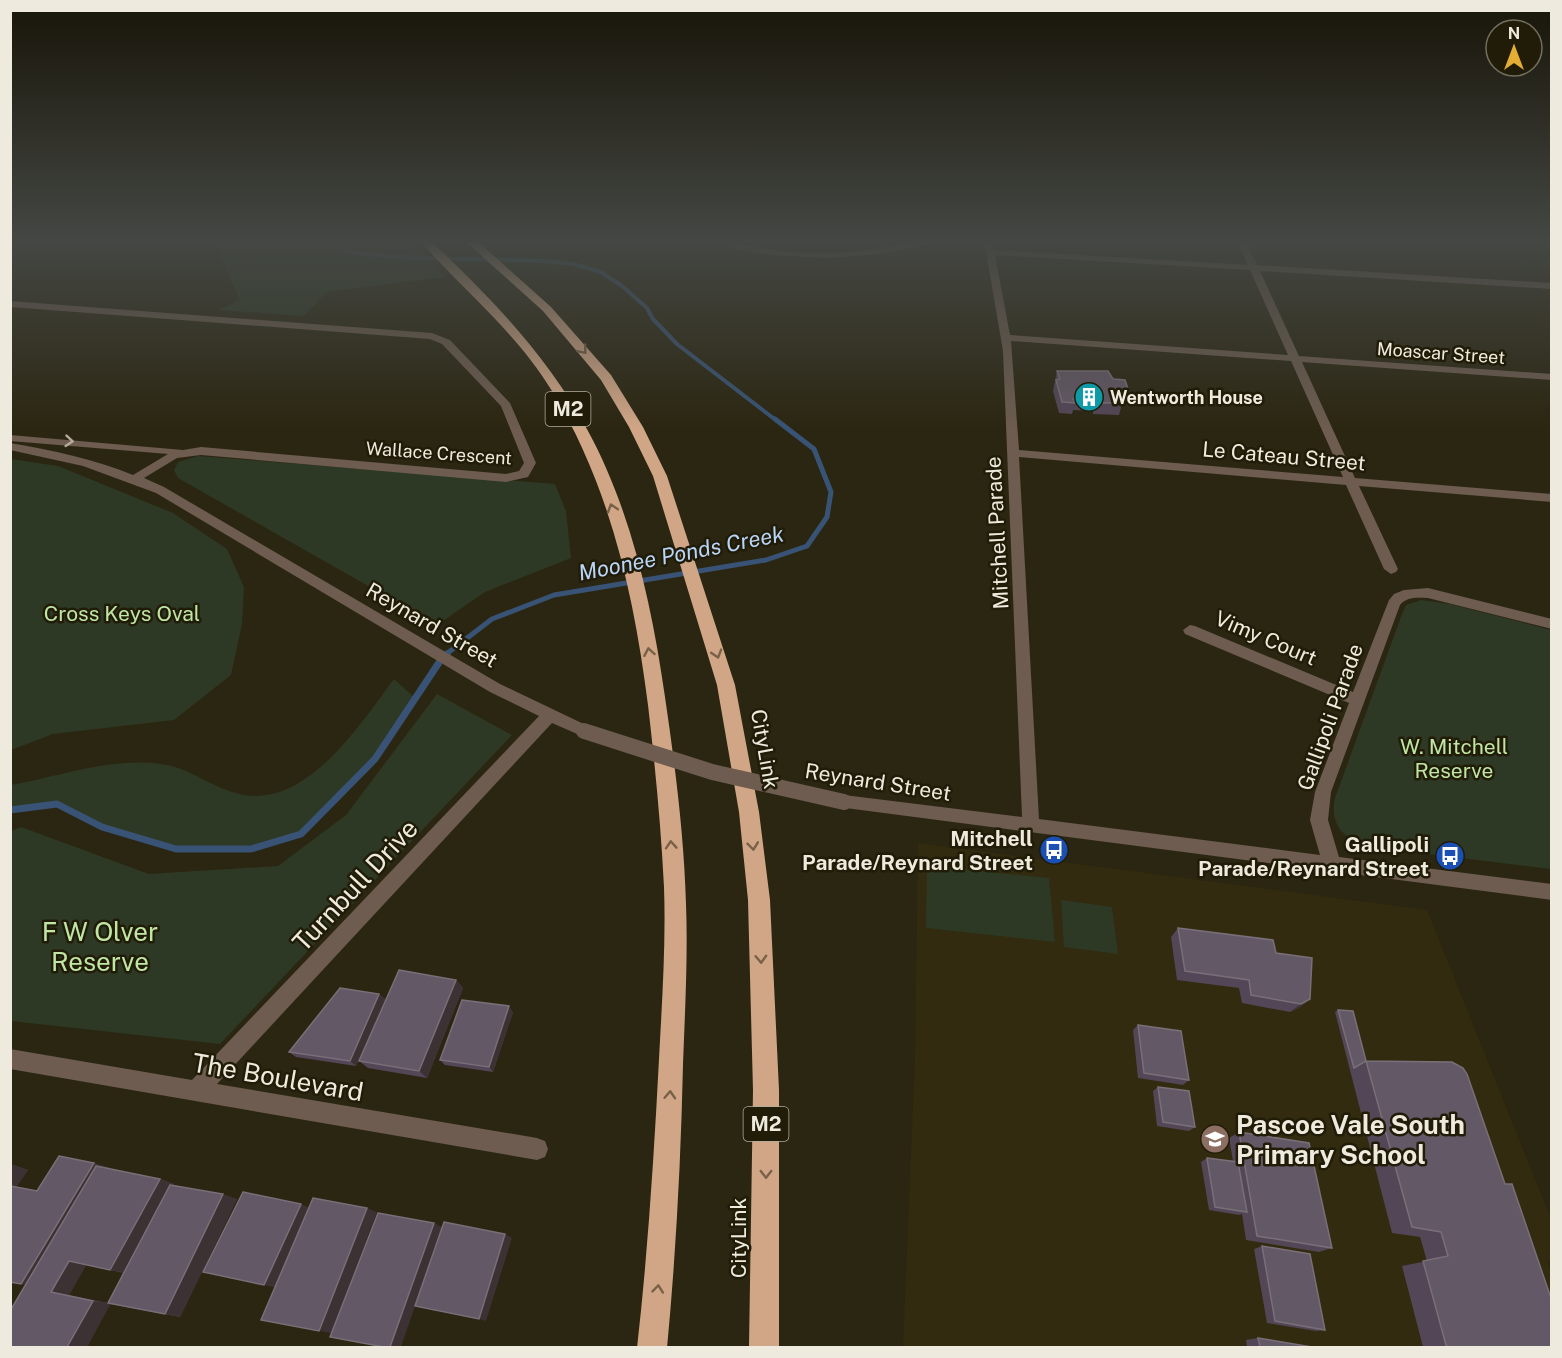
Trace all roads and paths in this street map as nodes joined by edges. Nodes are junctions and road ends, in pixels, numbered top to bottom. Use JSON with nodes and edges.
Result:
{"nodes":[{"id":1,"x":490,"y":303,"type":"edge"},
{"id":2,"x":541,"y":303,"type":"edge"},
{"id":3,"x":999,"y":303,"type":"edge"},
{"id":4,"x":1270,"y":303,"type":"edge"},
{"id":5,"x":10,"y":304,"type":"edge"},
{"id":6,"x":1006,"y":338,"type":"junction"},
{"id":7,"x":1295,"y":359,"type":"junction"},
{"id":8,"x":1551,"y":377,"type":"edge"},
{"id":9,"x":10,"y":438,"type":"edge"},
{"id":10,"x":10,"y":446,"type":"edge"},
{"id":11,"x":182,"y":452,"type":"junction"},
{"id":12,"x":1013,"y":453,"type":"junction"},
{"id":13,"x":135,"y":479,"type":"junction"},
{"id":14,"x":1351,"y":482,"type":"junction"},
{"id":15,"x":1551,"y":498,"type":"edge"},
{"id":16,"x":1391,"y":569,"type":"dead end"},
{"id":17,"x":1551,"y":624,"type":"edge"},
{"id":18,"x":1190,"y":630,"type":"dead end"},
{"id":19,"x":1358,"y":700,"type":"junction"},
{"id":20,"x":549,"y":715,"type":"junction"},
{"id":21,"x":1031,"y":826,"type":"junction"},
{"id":22,"x":1332,"y":864,"type":"junction"},
{"id":23,"x":1551,"y":891,"type":"edge"},
{"id":24,"x":10,"y":1059,"type":"edge"},
{"id":25,"x":197,"y":1090,"type":"junction"},
{"id":26,"x":537,"y":1149,"type":"dead end"},
{"id":27,"x":652,"y":1347,"type":"edge"},
{"id":28,"x":764,"y":1347,"type":"edge"}],
"edges":[{"from":27,"to":1,"type":"highway","number":"M2","one_way":true},
{"from":2,"to":28,"type":"highway","name":"CityLink","number":"M2","one_way":true},
{"from":3,"to":6,"type":"street","name":"Mitchell Parade"},
{"from":4,"to":7,"type":"street"},
{"from":5,"to":11,"type":"street","name":"Wallace Crescent"},
{"from":6,"to":7,"type":"street","name":"Moascar Street"},
{"from":6,"to":12,"type":"street","name":"Mitchell Parade"},
{"from":7,"to":8,"type":"street","name":"Moascar Street"},
{"from":7,"to":14,"type":"street"},
{"from":9,"to":11,"type":"street","name":"Wallace Crescent","one_way":true},
{"from":10,"to":13,"type":"street","name":"Reynard Street"},
{"from":11,"to":13,"type":"street","name":"Wallace Crescent"},
{"from":12,"to":14,"type":"street","name":"Le Cateau Street"},
{"from":12,"to":21,"type":"street","name":"Mitchell Parade"},
{"from":13,"to":20,"type":"street","name":"Reynard Street"},
{"from":14,"to":15,"type":"street","name":"Le Cateau Street"},
{"from":14,"to":16,"type":"street"},
{"from":17,"to":19,"type":"street","name":"Gallipoli Parade"},
{"from":18,"to":19,"type":"street","name":"Vimy Court"},
{"from":19,"to":22,"type":"street","name":"Gallipoli Parade"},
{"from":20,"to":21,"type":"street","name":"Reynard Street","bridge":true},
{"from":20,"to":25,"type":"street","name":"Turnbull Drive"},
{"from":21,"to":22,"type":"street","name":"Reynard Street"},
{"from":22,"to":23,"type":"street","name":"Reynard Street"},
{"from":24,"to":25,"type":"street","name":"The Boulevard"},
{"from":25,"to":26,"type":"street","name":"The Boulevard"}]}
